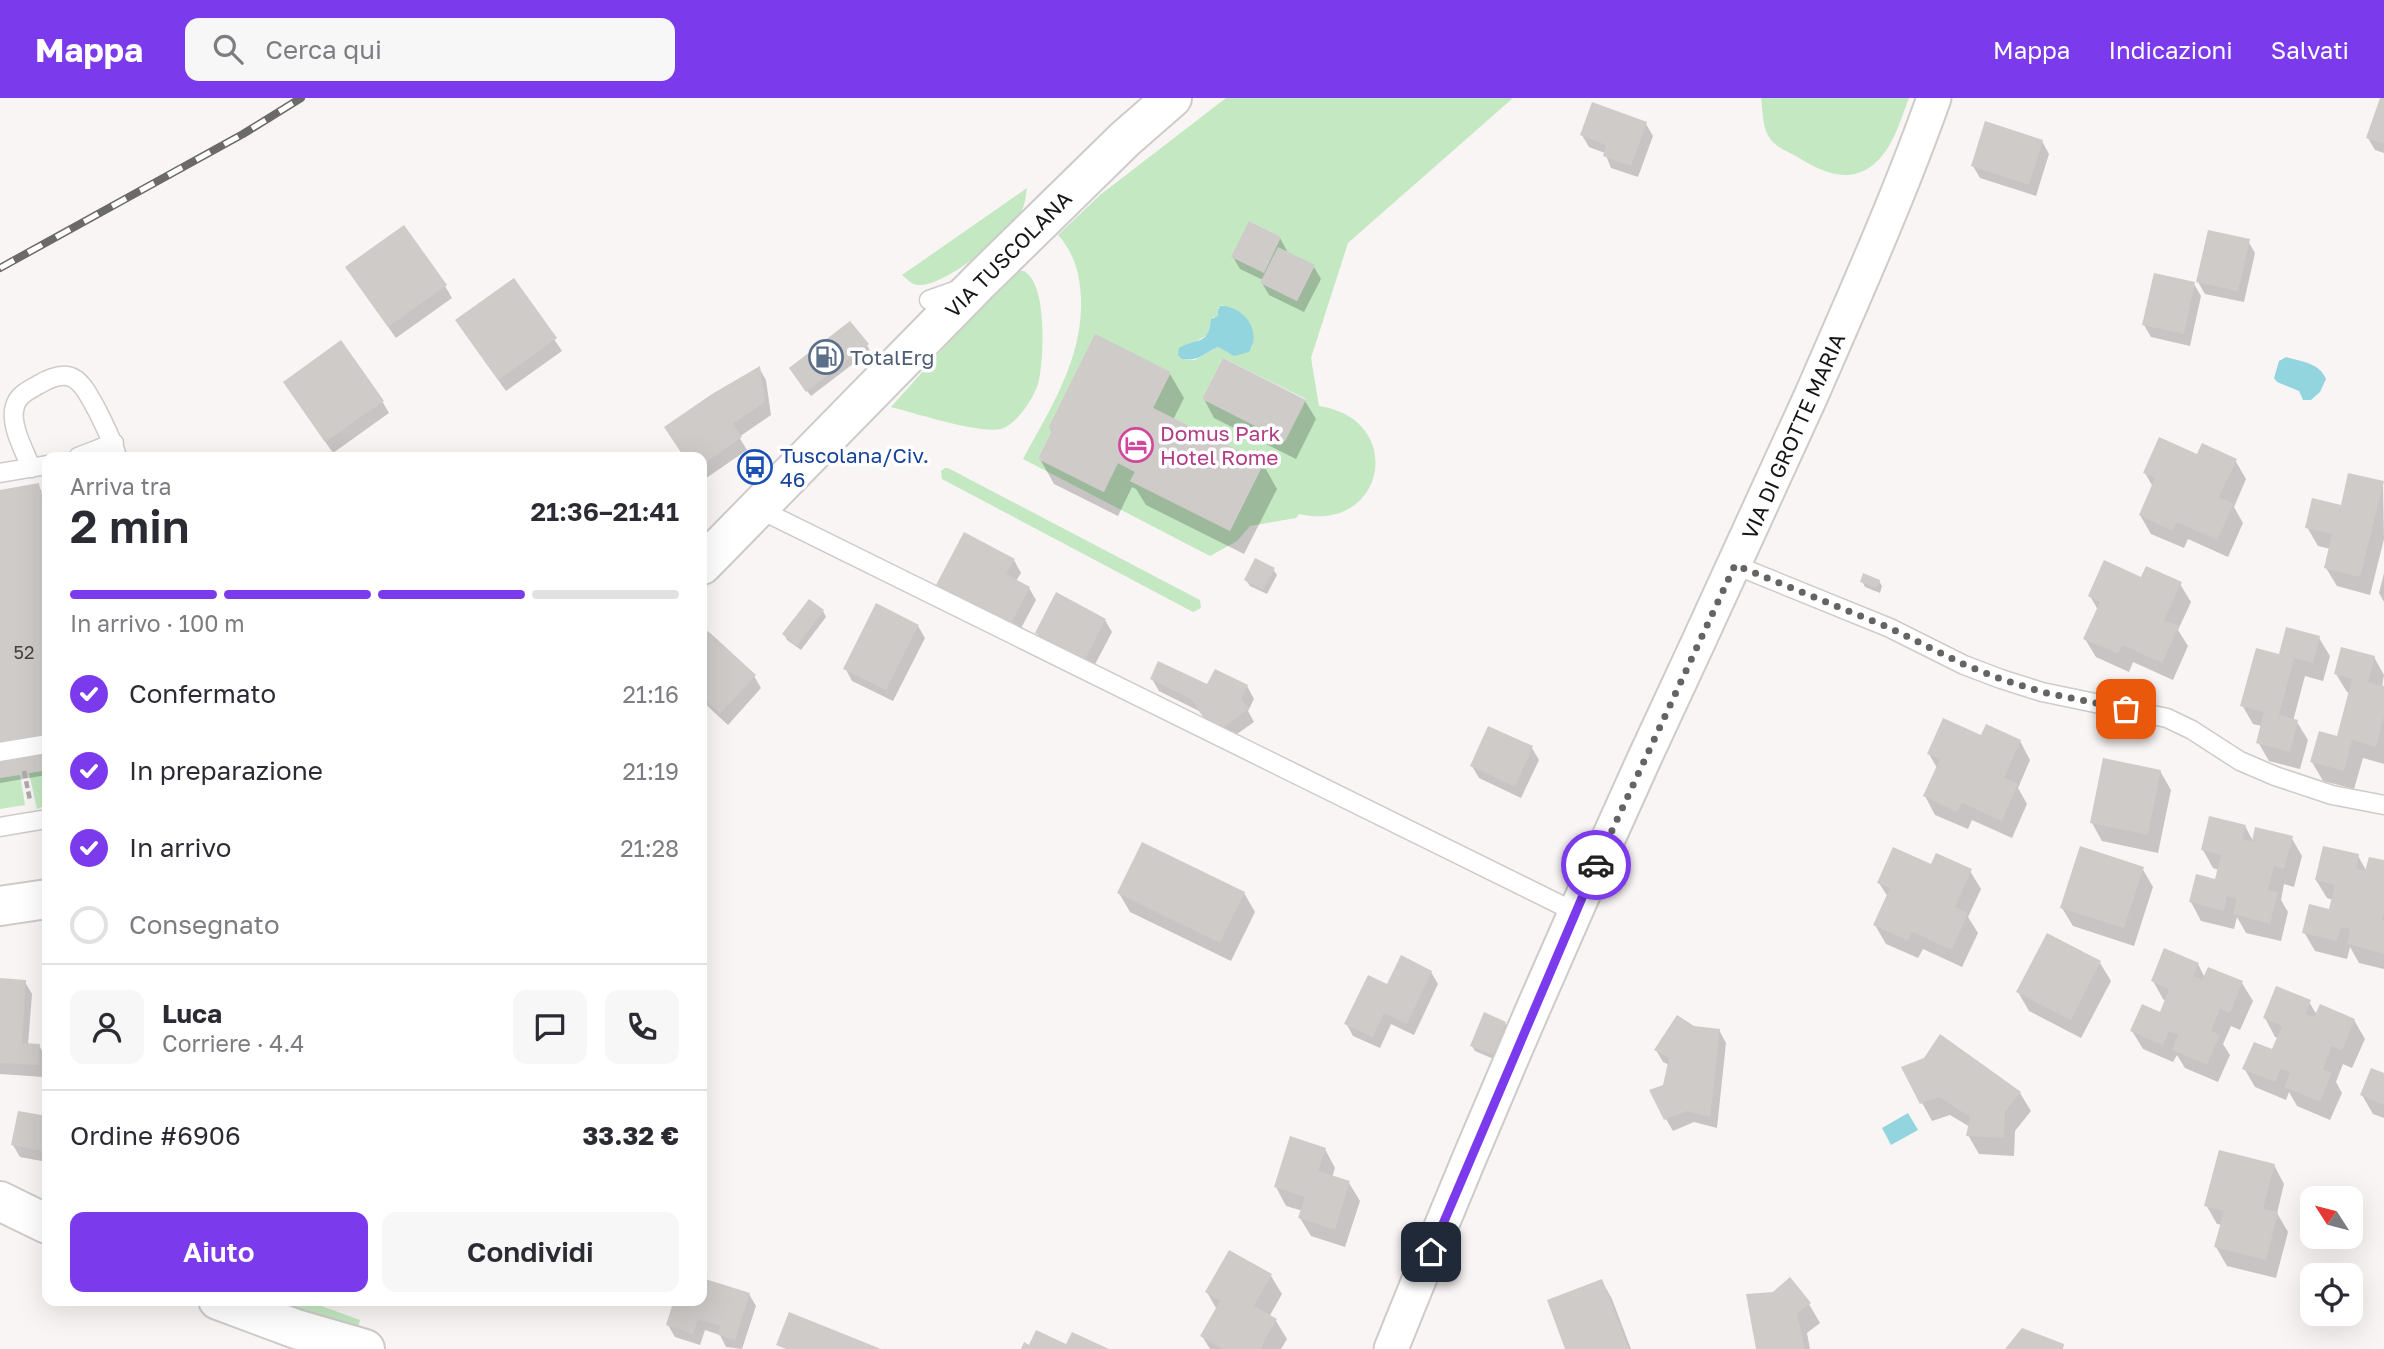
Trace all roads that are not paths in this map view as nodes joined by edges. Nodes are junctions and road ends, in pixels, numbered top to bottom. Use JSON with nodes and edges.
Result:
{"nodes":[{"id":1,"x":1172,"y":98,"type":"edge"},
{"id":2,"x":1934,"y":98,"type":"edge"},
{"id":3,"x":979,"y":282,"type":"junction"},
{"id":4,"x":929,"y":300,"type":"dead end"},
{"id":5,"x":115,"y":450,"type":"edge"},
{"id":6,"x":39,"y":467,"type":"edge"},
{"id":7,"x":0,"y":473,"type":"edge"},
{"id":8,"x":766,"y":492,"type":"junction"},
{"id":9,"x":707,"y":559,"type":"edge"},
{"id":10,"x":1735,"y":565,"type":"junction"},
{"id":11,"x":42,"y":745,"type":"edge"},
{"id":12,"x":0,"y":751,"type":"edge"},
{"id":13,"x":2384,"y":806,"type":"edge"},
{"id":14,"x":42,"y":820,"type":"edge"},
{"id":15,"x":0,"y":827,"type":"edge"},
{"id":16,"x":42,"y":900,"type":"edge"},
{"id":17,"x":0,"y":906,"type":"edge"},
{"id":18,"x":1575,"y":912,"type":"junction"},
{"id":19,"x":0,"y":1201,"type":"edge"},
{"id":20,"x":42,"y":1222,"type":"edge"},
{"id":21,"x":250,"y":1306,"type":"edge"},
{"id":22,"x":276,"y":1311,"type":"edge"},
{"id":23,"x":365,"y":1349,"type":"edge"},
{"id":24,"x":1391,"y":1349,"type":"edge"}],
"edges":[{"from":1,"to":3,"type":"main road","name":"VIA TUSCOLANA"},
{"from":2,"to":10,"type":"street","name":"VIA DI GROTTE MARIA"},
{"from":3,"to":4,"type":"lane"},
{"from":3,"to":8,"type":"main road","name":"VIA TUSCOLANA"},
{"from":5,"to":6,"type":"lane"},
{"from":6,"to":7,"type":"lane"},
{"from":8,"to":9,"type":"main road","name":"VIA TUSCOLANA"},
{"from":8,"to":18,"type":"lane"},
{"from":10,"to":13,"type":"lane"},
{"from":10,"to":18,"type":"street","name":"VIA DI GROTTE MARIA"},
{"from":11,"to":12,"type":"lane"},
{"from":14,"to":15,"type":"lane"},
{"from":16,"to":17,"type":"main road"},
{"from":18,"to":24,"type":"street","name":"VIA DI GROTTE MARIA"},
{"from":19,"to":20,"type":"main road"},
{"from":21,"to":22,"type":"main road"},
{"from":22,"to":23,"type":"main road"}]}
